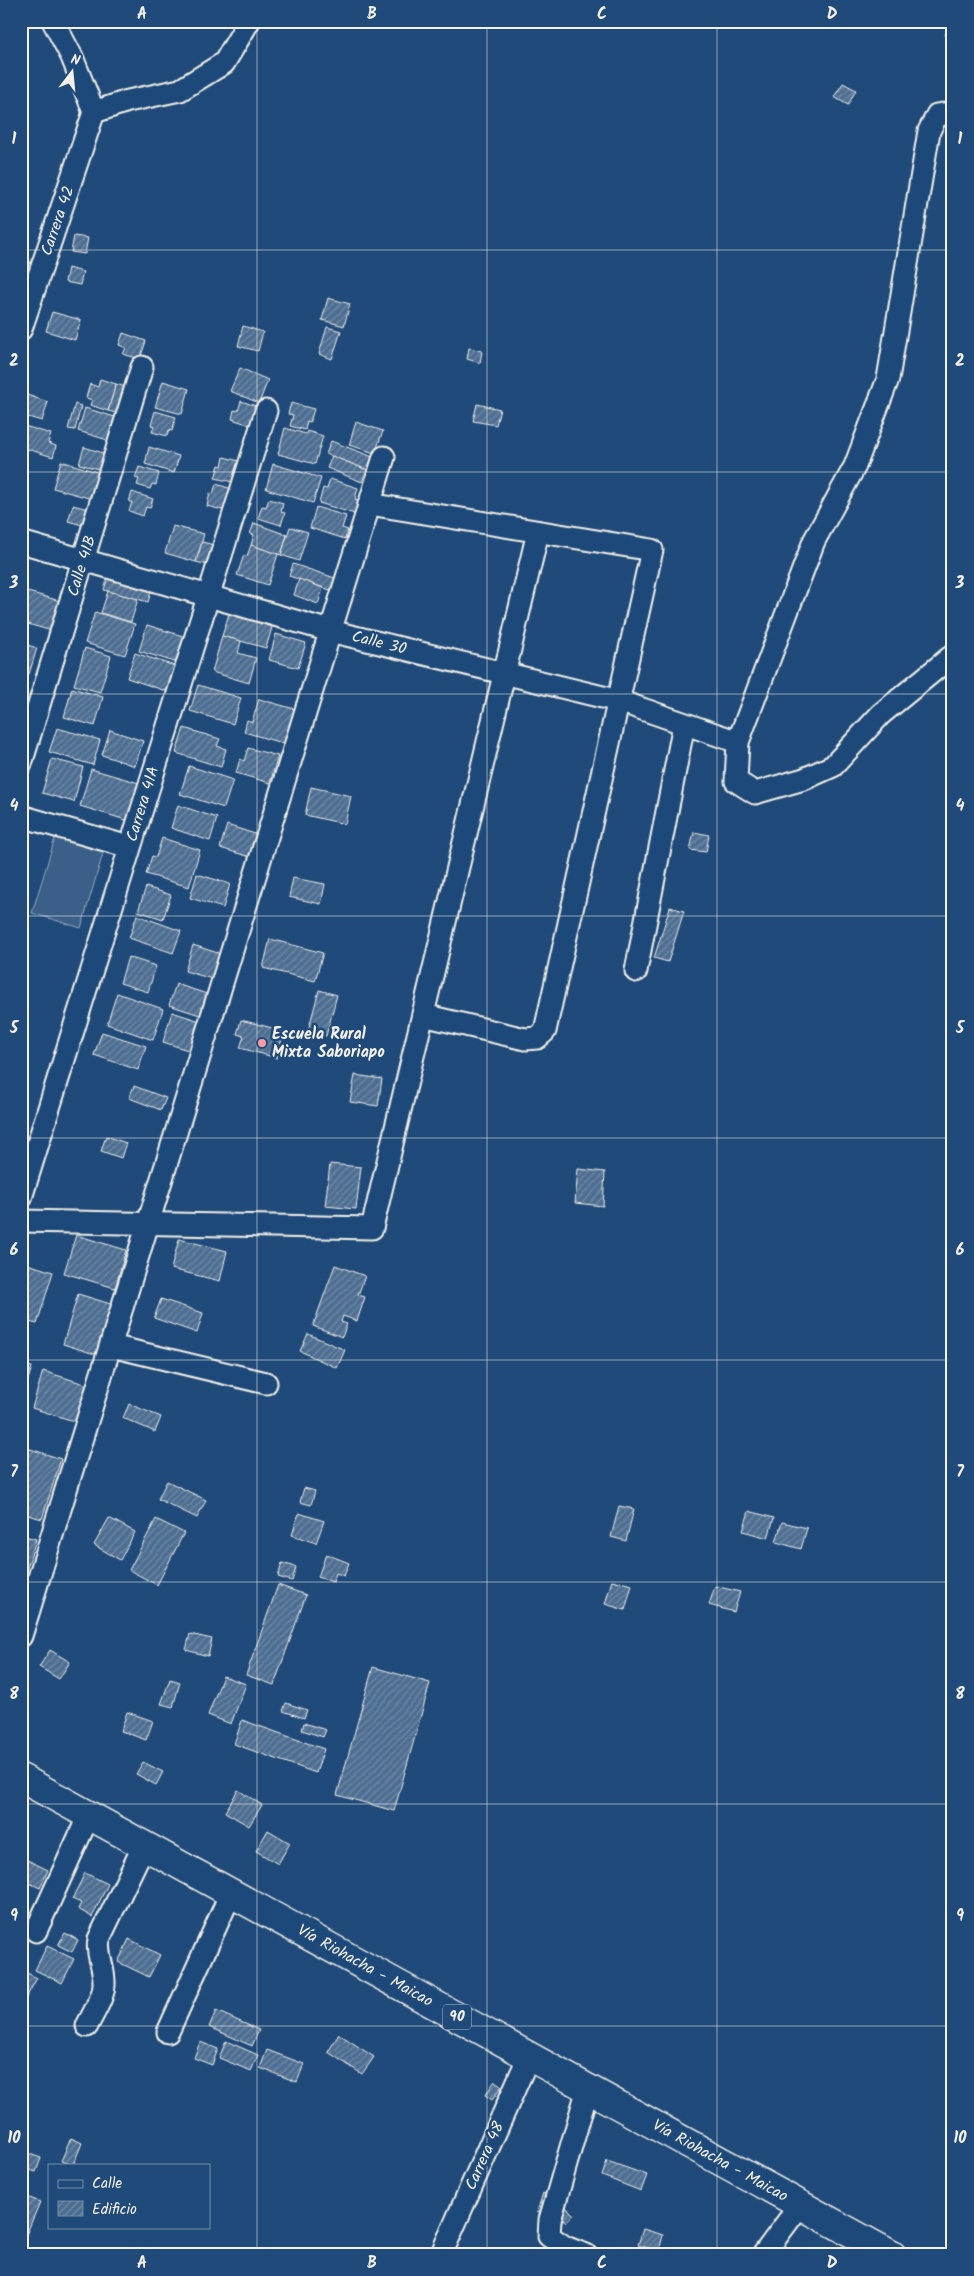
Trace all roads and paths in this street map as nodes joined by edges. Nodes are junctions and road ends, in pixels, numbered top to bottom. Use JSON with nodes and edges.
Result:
{"nodes":[{"id":1,"x":53,"y":21,"type":"edge"},
{"id":2,"x":249,"y":21,"type":"edge"},
{"id":3,"x":94,"y":112,"type":"junction"},
{"id":4,"x":953,"y":113,"type":"edge"},
{"id":5,"x":21,"y":329,"type":"edge"},
{"id":6,"x":142,"y":367,"type":"dead end"},
{"id":7,"x":266,"y":410,"type":"dead end"},
{"id":8,"x":384,"y":457,"type":"dead end"},
{"id":9,"x":369,"y":504,"type":"junction"},
{"id":10,"x":538,"y":532,"type":"junction"},
{"id":11,"x":21,"y":542,"type":"edge"},
{"id":12,"x":84,"y":560,"type":"junction"},
{"id":13,"x":208,"y":596,"type":"junction"},
{"id":14,"x":330,"y":631,"type":"junction"},
{"id":15,"x":953,"y":655,"type":"edge"},
{"id":16,"x":504,"y":674,"type":"junction"},
{"id":17,"x":619,"y":701,"type":"junction"},
{"id":18,"x":684,"y":724,"type":"junction"},
{"id":19,"x":738,"y":742,"type":"junction"},
{"id":20,"x":21,"y":764,"type":"edge"},
{"id":21,"x":21,"y":816,"type":"edge"},
{"id":22,"x":130,"y":847,"type":"junction"},
{"id":23,"x":636,"y":971,"type":"dead end"},
{"id":24,"x":423,"y":1015,"type":"junction"},
{"id":25,"x":21,"y":1198,"type":"edge"},
{"id":26,"x":21,"y":1220,"type":"edge"},
{"id":27,"x":149,"y":1223,"type":"junction"},
{"id":28,"x":111,"y":1346,"type":"junction"},
{"id":29,"x":266,"y":1382,"type":"dead end"},
{"id":30,"x":21,"y":1636,"type":"edge"},
{"id":31,"x":21,"y":1778,"type":"edge"},
{"id":32,"x":89,"y":1815,"type":"junction"},
{"id":33,"x":144,"y":1846,"type":"junction"},
{"id":34,"x":231,"y":1893,"type":"junction"},
{"id":35,"x":36,"y":1931,"type":"dead end"},
{"id":36,"x":87,"y":2026,"type":"dead end"},
{"id":37,"x":168,"y":2032,"type":"dead end"},
{"id":38,"x":529,"y":2056,"type":"junction"},
{"id":39,"x":588,"y":2088,"type":"junction"},
{"id":40,"x":800,"y":2204,"type":"junction"},
{"id":41,"x":441,"y":2255,"type":"edge"},
{"id":42,"x":586,"y":2255,"type":"edge"},
{"id":43,"x":763,"y":2255,"type":"edge"},
{"id":44,"x":892,"y":2255,"type":"edge"}],
"edges":[{"from":1,"to":3,"type":"street"},
{"from":2,"to":3,"type":"street"},
{"from":3,"to":5,"type":"street","name":"Carrera 42"},
{"from":4,"to":19,"type":"street"},
{"from":6,"to":12,"type":"street","name":"Calle 41B"},
{"from":7,"to":13,"type":"street","name":"Carrera 41A"},
{"from":8,"to":9,"type":"street"},
{"from":9,"to":10,"type":"street"},
{"from":9,"to":14,"type":"street"},
{"from":10,"to":16,"type":"street"},
{"from":10,"to":17,"type":"street"},
{"from":11,"to":12,"type":"street","name":"Calle 30"},
{"from":12,"to":13,"type":"street","name":"Calle 30"},
{"from":12,"to":20,"type":"street","name":"Calle 41B"},
{"from":13,"to":14,"type":"street","name":"Calle 30"},
{"from":13,"to":22,"type":"street","name":"Carrera 41A"},
{"from":14,"to":16,"type":"street","name":"Calle 30"},
{"from":14,"to":27,"type":"street"},
{"from":15,"to":19,"type":"street"},
{"from":16,"to":17,"type":"street","name":"Calle 30"},
{"from":16,"to":24,"type":"street"},
{"from":17,"to":18,"type":"street","name":"Calle 30"},
{"from":17,"to":24,"type":"street"},
{"from":18,"to":19,"type":"street","name":"Calle 30"},
{"from":18,"to":23,"type":"street"},
{"from":21,"to":22,"type":"street"},
{"from":22,"to":25,"type":"street","name":"Carrera 41A"},
{"from":24,"to":27,"type":"street"},
{"from":26,"to":27,"type":"street"},
{"from":27,"to":28,"type":"street"},
{"from":28,"to":29,"type":"street"},
{"from":28,"to":30,"type":"street"},
{"from":31,"to":32,"type":"highway","name":"Vía Riohacha - Maicao","number":"90"},
{"from":32,"to":33,"type":"highway","name":"Vía Riohacha - Maicao","number":"90"},
{"from":32,"to":35,"type":"street"},
{"from":33,"to":34,"type":"highway","name":"Vía Riohacha - Maicao","number":"90"},
{"from":33,"to":36,"type":"street"},
{"from":34,"to":37,"type":"street"},
{"from":34,"to":38,"type":"highway","name":"Vía Riohacha - Maicao","number":"90"},
{"from":38,"to":39,"type":"highway","name":"Vía Riohacha - Maicao","number":"90"},
{"from":38,"to":41,"type":"street","name":"Carrera 48"},
{"from":39,"to":40,"type":"highway","name":"Vía Riohacha - Maicao","number":"90"},
{"from":39,"to":42,"type":"street"},
{"from":40,"to":43,"type":"street"},
{"from":40,"to":44,"type":"highway","name":"Vía Riohacha - Maicao","number":"90"}]}
